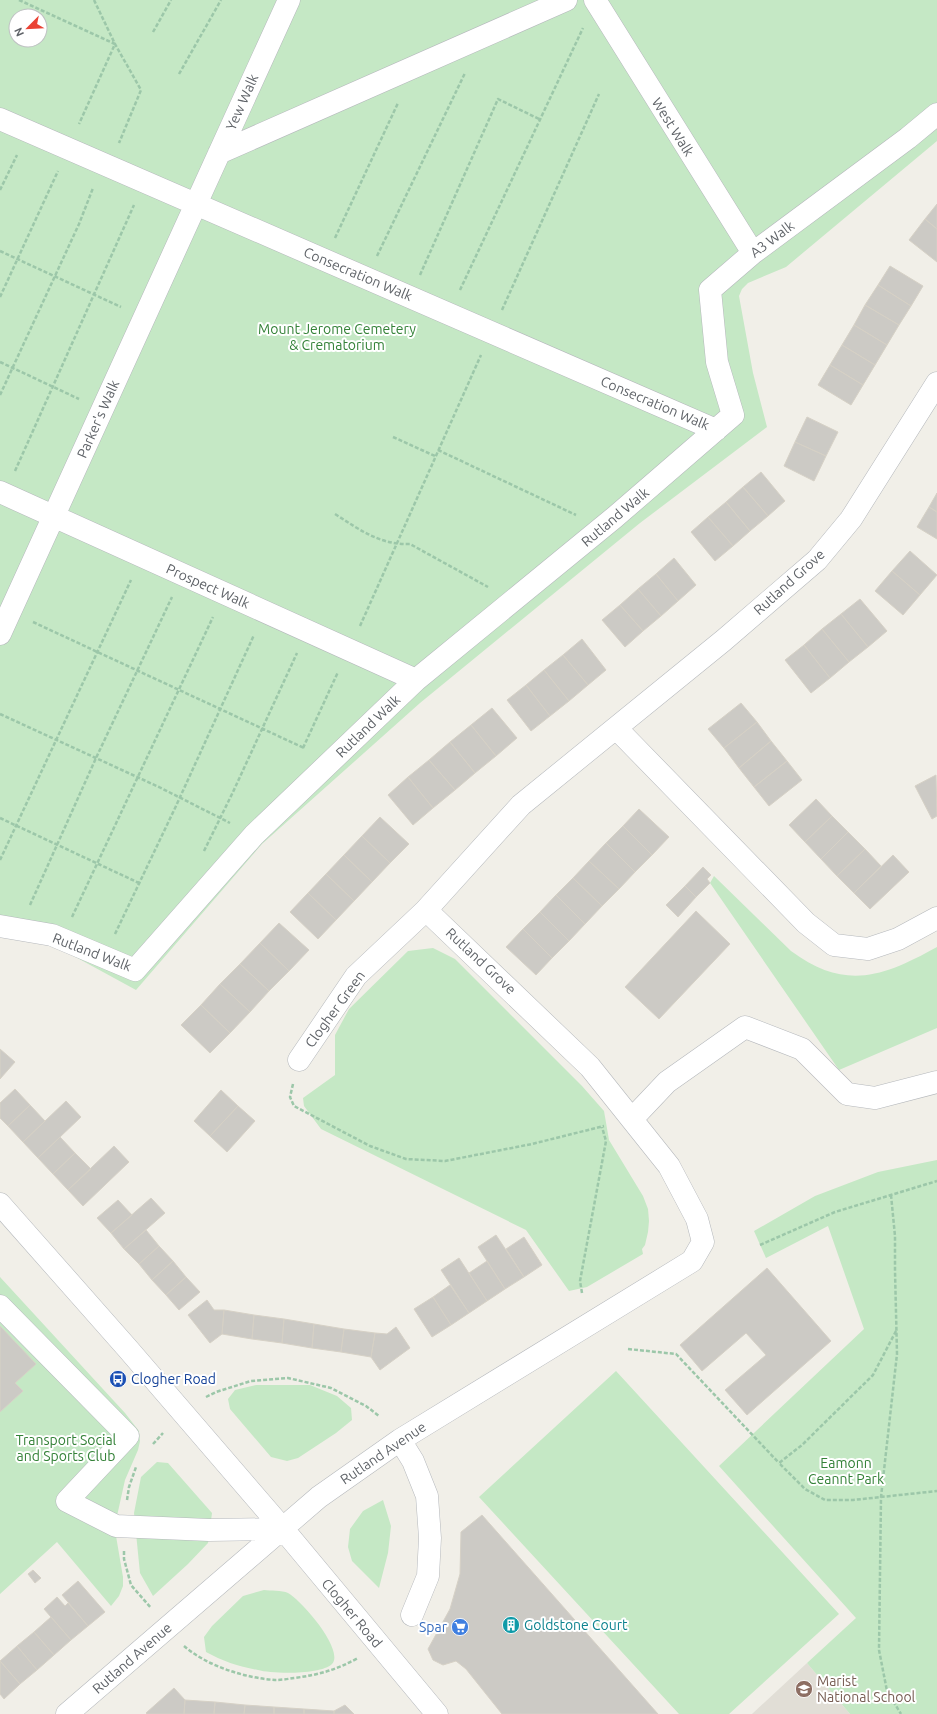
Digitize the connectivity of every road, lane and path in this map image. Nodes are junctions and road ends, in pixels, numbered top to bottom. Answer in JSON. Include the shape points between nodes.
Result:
{"nodes":[{"id":1,"x":19,"y":0,"type":"edge"},
{"id":2,"x":94,"y":0,"type":"edge"},
{"id":3,"x":171,"y":0,"type":"edge"},
{"id":4,"x":220,"y":0,"type":"edge"},
{"id":5,"x":288,"y":0,"type":"edge"},
{"id":6,"x":566,"y":0,"type":"edge"},
{"id":7,"x":595,"y":1,"type":"edge"},
{"id":8,"x":153,"y":32,"type":"dead end"},
{"id":9,"x":115,"y":44,"type":"junction"},
{"id":10,"x":399,"y":73,"type":"junction"},
{"id":11,"x":464,"y":73,"type":"dead end"},
{"id":12,"x":179,"y":74,"type":"dead end"},
{"id":13,"x":599,"y":94,"type":"dead end"},
{"id":14,"x":937,"y":114,"type":"edge"},
{"id":15,"x":0,"y":119,"type":"edge"},
{"id":16,"x":540,"y":119,"type":"junction"},
{"id":17,"x":28,"y":131,"type":"junction"},
{"id":18,"x":219,"y":153,"type":"junction"},
{"id":19,"x":106,"y":165,"type":"junction"},
{"id":20,"x":144,"y":182,"type":"junction"},
{"id":21,"x":0,"y":190,"type":"edge"},
{"id":22,"x":196,"y":204,"type":"junction"},
{"id":23,"x":0,"y":251,"type":"edge"},
{"id":24,"x":753,"y":253,"type":"junction"},
{"id":25,"x":324,"y":260,"type":"junction"},
{"id":26,"x":55,"y":277,"type":"junction"},
{"id":27,"x":366,"y":278,"type":"junction"},
{"id":28,"x":95,"y":295,"type":"junction"},
{"id":29,"x":410,"y":297,"type":"junction"},
{"id":30,"x":448,"y":314,"type":"junction"},
{"id":31,"x":144,"y":318,"type":"junction"},
{"id":32,"x":492,"y":333,"type":"junction"},
{"id":33,"x":0,"y":362,"type":"edge"},
{"id":34,"x":13,"y":368,"type":"junction"},
{"id":35,"x":937,"y":383,"type":"edge"},
{"id":36,"x":54,"y":387,"type":"junction"},
{"id":37,"x":0,"y":395,"type":"edge"},
{"id":38,"x":102,"y":408,"type":"junction"},
{"id":39,"x":733,"y":415,"type":"joint"},
{"id":40,"x":716,"y":430,"type":"junction"},
{"id":41,"x":393,"y":437,"type":"dead end"},
{"id":42,"x":438,"y":450,"type":"junction"},
{"id":43,"x":435,"y":456,"type":"junction"},
{"id":44,"x":2,"y":493,"type":"edge"},
{"id":45,"x":335,"y":514,"type":"dead end"},
{"id":46,"x":54,"y":516,"type":"junction"},
{"id":47,"x":602,"y":528,"type":"junction"},
{"id":48,"x":396,"y":545,"type":"junction"},
{"id":49,"x":142,"y":556,"type":"junction"},
{"id":50,"x":182,"y":574,"type":"junction"},
{"id":51,"x":224,"y":593,"type":"junction"},
{"id":52,"x":514,"y":600,"type":"junction"},
{"id":53,"x":10,"y":611,"type":"junction"},
{"id":54,"x":265,"y":612,"type":"junction"},
{"id":55,"x":307,"y":631,"type":"junction"},
{"id":56,"x":0,"y":634,"type":"edge"},
{"id":57,"x":349,"y":649,"type":"junction"},
{"id":58,"x":97,"y":651,"type":"junction"},
{"id":59,"x":138,"y":670,"type":"junction"},
{"id":60,"x":416,"y":680,"type":"junction"},
{"id":61,"x":179,"y":690,"type":"junction"},
{"id":62,"x":220,"y":709,"type":"junction"},
{"id":63,"x":0,"y":714,"type":"edge"},
{"id":64,"x":616,"y":728,"type":"junction"},
{"id":65,"x":262,"y":729,"type":"junction"},
{"id":66,"x":56,"y":740,"type":"junction"},
{"id":67,"x":303,"y":748,"type":"junction"},
{"id":68,"x":96,"y":758,"type":"junction"},
{"id":69,"x":331,"y":761,"type":"junction"},
{"id":70,"x":138,"y":777,"type":"junction"},
{"id":71,"x":180,"y":798,"type":"junction"},
{"id":72,"x":0,"y":818,"type":"edge"},
{"id":73,"x":220,"y":818,"type":"junction"},
{"id":74,"x":16,"y":826,"type":"junction"},
{"id":75,"x":254,"y":835,"type":"junction"},
{"id":76,"x":58,"y":845,"type":"junction"},
{"id":77,"x":204,"y":851,"type":"dead end"},
{"id":78,"x":0,"y":860,"type":"edge"},
{"id":79,"x":97,"y":864,"type":"junction"},
{"id":80,"x":139,"y":883,"type":"junction"},
{"id":81,"x":426,"y":910,"type":"junction"},
{"id":82,"x":937,"y":918,"type":"edge"},
{"id":83,"x":10,"y":928,"type":"edge"},
{"id":84,"x":61,"y":939,"type":"junction"},
{"id":85,"x":104,"y":958,"type":"junction"},
{"id":86,"x":299,"y":1060,"type":"joint"},
{"id":87,"x":937,"y":1082,"type":"edge"},
{"id":88,"x":632,"y":1119,"type":"junction"},
{"id":89,"x":602,"y":1127,"type":"junction"},
{"id":90,"x":937,"y":1181,"type":"edge"},
{"id":91,"x":891,"y":1195,"type":"junction"},
{"id":92,"x":0,"y":1204,"type":"edge"},
{"id":93,"x":698,"y":1219,"type":"joint"},
{"id":94,"x":760,"y":1245,"type":"dead end"},
{"id":95,"x":582,"y":1293,"type":"dead end"},
{"id":96,"x":0,"y":1306,"type":"edge"},
{"id":97,"x":896,"y":1330,"type":"junction"},
{"id":98,"x":628,"y":1349,"type":"dead end"},
{"id":99,"x":206,"y":1397,"type":"dead end"},
{"id":100,"x":379,"y":1416,"type":"dead end"},
{"id":101,"x":400,"y":1440,"type":"junction"},
{"id":102,"x":779,"y":1463,"type":"junction"},
{"id":103,"x":937,"y":1491,"type":"edge"},
{"id":104,"x":881,"y":1497,"type":"junction"},
{"id":105,"x":283,"y":1529,"type":"junction"},
{"id":106,"x":412,"y":1615,"type":"dead end"},
{"id":107,"x":67,"y":1714,"type":"edge"},
{"id":108,"x":437,"y":1714,"type":"edge"},
{"id":109,"x":901,"y":1714,"type":"edge"}],
"edges":[{"from":1,"to":9,"type":"path"},
{"from":2,"to":9,"type":"path"},
{"from":3,"to":8,"type":"path"},
{"from":4,"to":12,"type":"path"},
{"from":5,"to":18,"type":"street","name":"Yew Walk"},
{"from":6,"to":10,"type":"street"},
{"from":7,"to":16,"type":"path"},
{"from":7,"to":24,"type":"street","name":"West Walk"},
{"from":9,"to":19,"type":"path","via":[[141,90]]},
{"from":10,"to":18,"type":"street"},
{"from":10,"to":25,"type":"path","via":[[406,86]]},
{"from":11,"to":27,"type":"path"},
{"from":13,"to":32,"type":"path"},
{"from":14,"to":24,"type":"street","name":"A3 Walk"},
{"from":15,"to":17,"type":"street","name":"Consecration Walk"},
{"from":16,"to":29,"type":"path","via":[[498,99]]},
{"from":16,"to":30,"type":"path"},
{"from":17,"to":19,"type":"street","name":"Consecration Walk"},
{"from":17,"to":21,"type":"path"},
{"from":18,"to":22,"type":"street","name":"Yew Walk"},
{"from":19,"to":20,"type":"street","name":"Consecration Walk"},
{"from":19,"to":26,"type":"path"},
{"from":20,"to":22,"type":"street","name":"Consecration Walk"},
{"from":20,"to":28,"type":"path"},
{"from":22,"to":25,"type":"street","name":"Consecration Walk"},
{"from":22,"to":31,"type":"street","name":"Parker's Walk"},
{"from":23,"to":26,"type":"path"},
{"from":24,"to":39,"type":"street","name":"A3 Walk","via":[[710,290],[717,362]]},
{"from":25,"to":27,"type":"street","name":"Consecration Walk"},
{"from":26,"to":28,"type":"path"},
{"from":26,"to":34,"type":"path"},
{"from":27,"to":29,"type":"street","name":"Consecration Walk"},
{"from":28,"to":31,"type":"path"},
{"from":28,"to":36,"type":"path"},
{"from":29,"to":30,"type":"street","name":"Consecration Walk"},
{"from":30,"to":32,"type":"street","name":"Consecration Walk"},
{"from":31,"to":38,"type":"street","name":"Parker's Walk"},
{"from":32,"to":40,"type":"street","name":"Consecration Walk"},
{"from":32,"to":42,"type":"path"},
{"from":33,"to":34,"type":"path"},
{"from":34,"to":36,"type":"path"},
{"from":34,"to":37,"type":"path"},
{"from":35,"to":64,"type":"street","name":"Rutland Grove","via":[[851,519],[817,560]]},
{"from":36,"to":38,"type":"path"},
{"from":36,"to":44,"type":"path"},
{"from":38,"to":46,"type":"street","name":"Parker's Walk"},
{"from":39,"to":40,"type":"street","name":"Rutland Walk"},
{"from":40,"to":47,"type":"street","name":"Rutland Walk"},
{"from":41,"to":43,"type":"path"},
{"from":42,"to":43,"type":"path"},
{"from":42,"to":47,"type":"path"},
{"from":43,"to":48,"type":"path"},
{"from":44,"to":46,"type":"street","name":"Prospect Walk"},
{"from":45,"to":48,"type":"path","via":[[372,537]]},
{"from":46,"to":49,"type":"street","name":"Prospect Walk"},
{"from":46,"to":53,"type":"street","name":"Parker's Walk"},
{"from":47,"to":52,"type":"street","name":"Rutland Walk"},
{"from":48,"to":52,"type":"path","via":[[410,544]]},
{"from":48,"to":57,"type":"path"},
{"from":49,"to":50,"type":"street","name":"Prospect Walk"},
{"from":49,"to":58,"type":"path"},
{"from":50,"to":51,"type":"street","name":"Prospect Walk"},
{"from":50,"to":59,"type":"path"},
{"from":51,"to":54,"type":"street","name":"Prospect Walk"},
{"from":51,"to":61,"type":"path"},
{"from":52,"to":60,"type":"street","name":"Rutland Walk"},
{"from":53,"to":56,"type":"street","name":"Parker's Walk"},
{"from":53,"to":58,"type":"path"},
{"from":54,"to":55,"type":"street","name":"Prospect Walk"},
{"from":54,"to":62,"type":"path"},
{"from":55,"to":57,"type":"street","name":"Prospect Walk"},
{"from":55,"to":65,"type":"path"},
{"from":57,"to":60,"type":"street","name":"Prospect Walk"},
{"from":57,"to":67,"type":"path"},
{"from":58,"to":59,"type":"path"},
{"from":58,"to":66,"type":"path"},
{"from":59,"to":61,"type":"path"},
{"from":59,"to":68,"type":"path"},
{"from":60,"to":69,"type":"street","name":"Rutland Walk"},
{"from":61,"to":62,"type":"path"},
{"from":61,"to":70,"type":"path"},
{"from":62,"to":65,"type":"path"},
{"from":62,"to":71,"type":"path"},
{"from":63,"to":66,"type":"path"},
{"from":64,"to":81,"type":"street","name":"Rutland Grove","via":[[521,805]]},
{"from":64,"to":82,"type":"street","via":[[806,923],[834,945],[868,949],[898,939]]},
{"from":65,"to":67,"type":"path"},
{"from":65,"to":73,"type":"path"},
{"from":66,"to":68,"type":"path"},
{"from":66,"to":74,"type":"path"},
{"from":67,"to":69,"type":"path"},
{"from":68,"to":70,"type":"path"},
{"from":68,"to":76,"type":"path"},
{"from":69,"to":75,"type":"street","name":"Rutland Walk"},
{"from":70,"to":71,"type":"path"},
{"from":70,"to":79,"type":"path"},
{"from":71,"to":73,"type":"path"},
{"from":71,"to":80,"type":"path"},
{"from":72,"to":74,"type":"path"},
{"from":73,"to":75,"type":"path"},
{"from":73,"to":77,"type":"path"},
{"from":74,"to":76,"type":"path"},
{"from":74,"to":78,"type":"path"},
{"from":75,"to":85,"type":"street","name":"Rutland Walk","via":[[135,970]]},
{"from":76,"to":79,"type":"path"},
{"from":76,"to":83,"type":"path"},
{"from":79,"to":80,"type":"path"},
{"from":79,"to":84,"type":"path"},
{"from":80,"to":85,"type":"path"},
{"from":81,"to":86,"type":"street","name":"Clogher Green","via":[[356,976]]},
{"from":81,"to":88,"type":"street","name":"Rutland Grove","via":[[581,1058]]},
{"from":83,"to":84,"type":"street","name":"Rutland Walk","via":[[52,935]]},
{"from":84,"to":85,"type":"street","name":"Rutland Walk"},
{"from":86,"to":89,"type":"path","via":[[290,1097],[294,1106],[370,1146],[406,1159],[445,1161]]},
{"from":87,"to":88,"type":"street","via":[[875,1098],[847,1094],[802,1049],[745,1027],[667,1082]]},
{"from":88,"to":89,"type":"path"},
{"from":88,"to":93,"type":"street","name":"Rutland Grove","via":[[669,1166]]},
{"from":89,"to":95,"type":"path","via":[[606,1141],[580,1281]]},
{"from":90,"to":91,"type":"path"},
{"from":91,"to":94,"type":"path","via":[[835,1212]]},
{"from":91,"to":97,"type":"path","via":[[895,1236]]},
{"from":92,"to":105,"type":"street","name":"Clogher Road"},
{"from":93,"to":101,"type":"street","name":"Rutland Avenue","via":[[703,1242],[692,1261]]},
{"from":96,"to":105,"type":"street","via":[[128,1436],[67,1501],[116,1526],[210,1530]]},
{"from":97,"to":102,"type":"path","via":[[873,1375],[802,1445]]},
{"from":97,"to":104,"type":"path","via":[[897,1354]]},
{"from":98,"to":102,"type":"path","via":[[676,1354]]},
{"from":99,"to":100,"type":"path","via":[[251,1381],[288,1378],[332,1388]]},
{"from":101,"to":105,"type":"street","name":"Rutland Avenue","via":[[318,1497]]},
{"from":101,"to":106,"type":"street","via":[[413,1461],[427,1496],[430,1538],[428,1576]]},
{"from":102,"to":104,"type":"path","via":[[805,1489],[825,1500]]},
{"from":103,"to":104,"type":"path"},
{"from":104,"to":109,"type":"path","via":[[879,1650],[887,1691]]},
{"from":105,"to":107,"type":"street","name":"Rutland Avenue"},
{"from":105,"to":108,"type":"street","name":"Clogher Road"}]}
